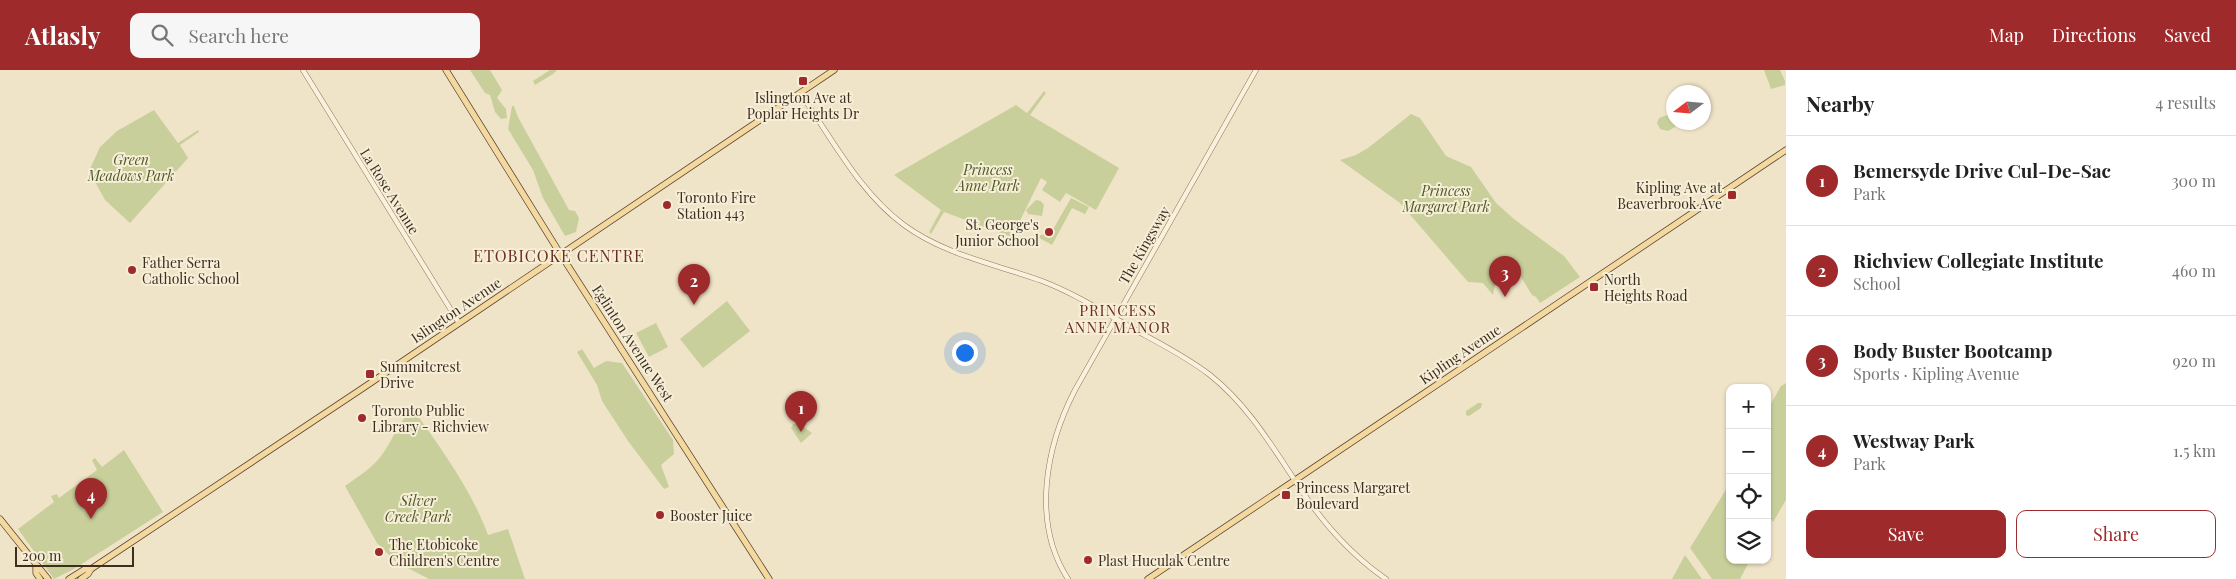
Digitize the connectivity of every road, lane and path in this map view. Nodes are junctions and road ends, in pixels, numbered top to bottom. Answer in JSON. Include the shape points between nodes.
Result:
{"nodes":[{"id":1,"x":303,"y":70,"type":"edge"},
{"id":2,"x":446,"y":70,"type":"edge"},
{"id":3,"x":834,"y":70,"type":"edge"},
{"id":4,"x":1256,"y":70,"type":"edge"},
{"id":5,"x":800,"y":93,"type":"junction"},
{"id":6,"x":1786,"y":150,"type":"edge"},
{"id":7,"x":561,"y":255,"type":"junction"},
{"id":8,"x":1116,"y":318,"type":"junction"},
{"id":9,"x":459,"y":323,"type":"junction"},
{"id":10,"x":1294,"y":480,"type":"junction"},
{"id":11,"x":0,"y":519,"type":"edge"},
{"id":12,"x":36,"y":566,"type":"junction"},
{"id":13,"x":91,"y":569,"type":"junction"},
{"id":14,"x":40,"y":579,"type":"edge"},
{"id":15,"x":48,"y":579,"type":"edge"},
{"id":16,"x":69,"y":579,"type":"edge"},
{"id":17,"x":81,"y":579,"type":"edge"},
{"id":18,"x":769,"y":579,"type":"edge"},
{"id":19,"x":1068,"y":579,"type":"edge"},
{"id":20,"x":1148,"y":579,"type":"edge"},
{"id":21,"x":1386,"y":579,"type":"edge"}],
"edges":[{"from":1,"to":9,"type":"street","name":"La Rose Avenue"},
{"from":2,"to":7,"type":"main road","name":"Eglinton Avenue West"},
{"from":3,"to":5,"type":"main road","name":"Islington Avenue"},
{"from":4,"to":8,"type":"street","name":"The Kingsway"},
{"from":5,"to":7,"type":"main road","name":"Islington Avenue"},
{"from":5,"to":8,"type":"street","via":[[866,189],[903,225],[926,240],[1056,287]]},
{"from":6,"to":10,"type":"main road","name":"Kipling Avenue"},
{"from":7,"to":9,"type":"main road","name":"Islington Avenue"},
{"from":7,"to":18,"type":"main road","name":"Eglinton Avenue West"},
{"from":8,"to":10,"type":"street","via":[[1182,356],[1217,381],[1253,419]]},
{"from":8,"to":19,"type":"street","name":"The Kingsway","via":[[1066,407],[1050,455],[1046,494],[1048,524]]},
{"from":9,"to":13,"type":"main road","name":"Islington Avenue"},
{"from":10,"to":20,"type":"main road","name":"Kipling Avenue"},
{"from":10,"to":21,"type":"street","via":[[1332,531]]},
{"from":11,"to":12,"type":"main road"},
{"from":12,"to":14,"type":"main road"},
{"from":12,"to":15,"type":"main road"},
{"from":13,"to":16,"type":"main road","name":"Islington Avenue"},
{"from":13,"to":17,"type":"main road","name":"Islington Avenue"}]}
